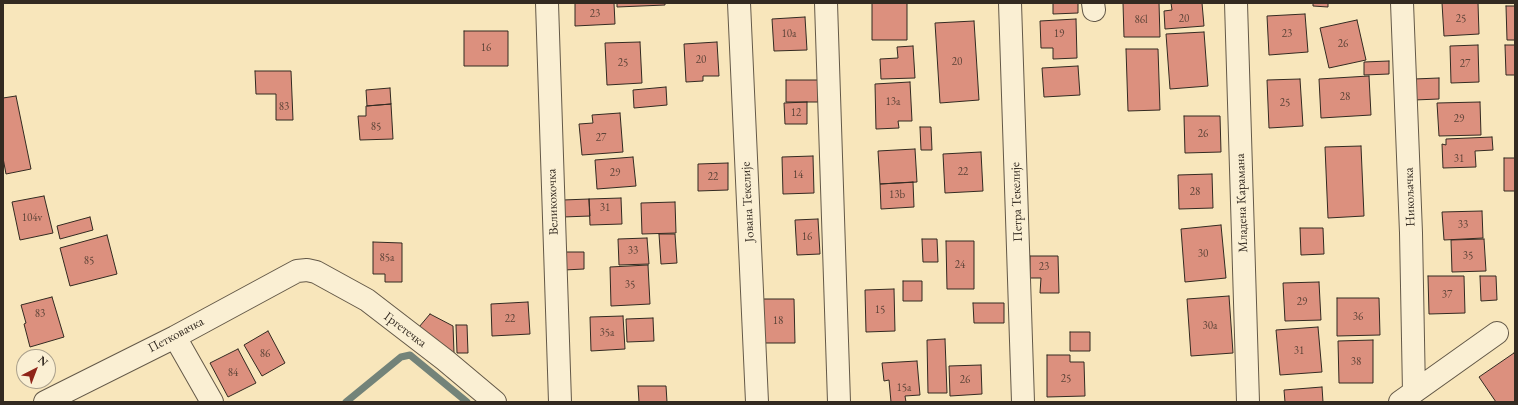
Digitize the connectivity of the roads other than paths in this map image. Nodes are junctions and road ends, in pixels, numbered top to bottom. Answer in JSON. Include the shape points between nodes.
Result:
{"nodes":[{"id":1,"x":547,"y":3,"type":"edge"},
{"id":2,"x":739,"y":3,"type":"edge"},
{"id":3,"x":826,"y":3,"type":"edge"},
{"id":4,"x":1010,"y":3,"type":"edge"},
{"id":5,"x":1236,"y":3,"type":"edge"},
{"id":6,"x":1402,"y":3,"type":"edge"},
{"id":7,"x":307,"y":270,"type":"joint"},
{"id":8,"x":1497,"y":333,"type":"dead end"},
{"id":9,"x":175,"y":336,"type":"junction"},
{"id":10,"x":1407,"y":397,"type":"edge"},
{"id":11,"x":45,"y":402,"type":"edge"},
{"id":12,"x":212,"y":402,"type":"edge"},
{"id":13,"x":495,"y":402,"type":"edge"},
{"id":14,"x":560,"y":402,"type":"edge"},
{"id":15,"x":757,"y":402,"type":"edge"},
{"id":16,"x":839,"y":402,"type":"edge"},
{"id":17,"x":1023,"y":402,"type":"edge"},
{"id":18,"x":1248,"y":402,"type":"edge"}],
"edges":[{"from":1,"to":14,"type":"street","name":"Великохочка"},
{"from":2,"to":15,"type":"street","name":"Јована Текелије"},
{"from":3,"to":16,"type":"street"},
{"from":4,"to":17,"type":"street","name":"Петра Текелије"},
{"from":5,"to":18,"type":"street","name":"Младена Карамана"},
{"from":6,"to":10,"type":"street","name":"Никољачка","via":[[1411,233]]},
{"from":7,"to":9,"type":"street","name":"Петковачка","via":[[290,274]]},
{"from":7,"to":13,"type":"street","name":"Гргетечка","via":[[316,272],[366,300]]},
{"from":8,"to":10,"type":"street"},
{"from":9,"to":11,"type":"street","name":"Петковачка"},
{"from":9,"to":12,"type":"street"}]}
